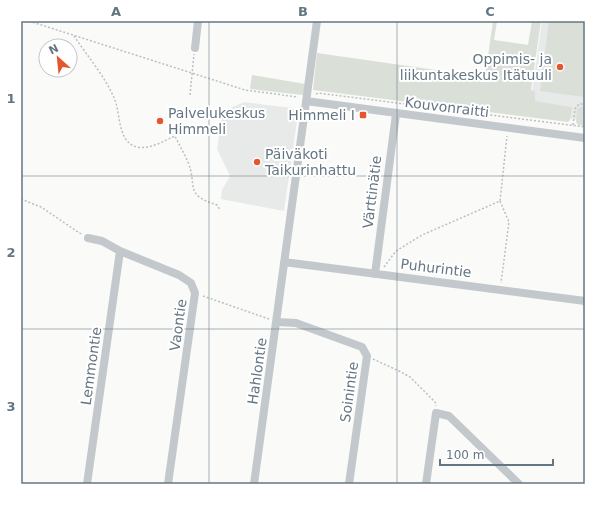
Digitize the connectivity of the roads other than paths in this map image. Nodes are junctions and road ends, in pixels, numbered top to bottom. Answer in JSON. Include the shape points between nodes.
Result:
{"nodes":[{"id":1,"x":198,"y":21,"type":"edge"},
{"id":2,"x":317,"y":21,"type":"edge"},
{"id":3,"x":195,"y":48,"type":"road end"},
{"id":4,"x":306,"y":101,"type":"junction"},
{"id":5,"x":396,"y":114,"type":"junction"},
{"id":6,"x":585,"y":138,"type":"edge"},
{"id":7,"x":88,"y":238,"type":"road end"},
{"id":8,"x":120,"y":251,"type":"junction"},
{"id":9,"x":284,"y":262,"type":"junction"},
{"id":10,"x":375,"y":274,"type":"junction"},
{"id":11,"x":585,"y":301,"type":"edge"},
{"id":12,"x":277,"y":322,"type":"junction"},
{"id":13,"x":87,"y":484,"type":"edge"},
{"id":14,"x":168,"y":484,"type":"edge"},
{"id":15,"x":254,"y":484,"type":"edge"},
{"id":16,"x":349,"y":484,"type":"edge"},
{"id":17,"x":426,"y":484,"type":"edge"},
{"id":18,"x":519,"y":484,"type":"edge"}],
"edges":[{"from":1,"to":3,"type":"street"},
{"from":2,"to":4,"type":"street","name":"Hahlontie"},
{"from":4,"to":5,"type":"street","name":"Kouvonraitti"},
{"from":4,"to":9,"type":"street","name":"Hahlontie"},
{"from":5,"to":6,"type":"street","name":"Kouvonraitti"},
{"from":5,"to":10,"type":"street","name":"Värttinätie"},
{"from":7,"to":8,"type":"street","name":"Vaontie","via":[[102,241]]},
{"from":8,"to":13,"type":"street","name":"Lemmontie"},
{"from":8,"to":14,"type":"street","name":"Vaontie","via":[[179,275],[191,283],[195,293]]},
{"from":9,"to":10,"type":"street","name":"Puhurintie"},
{"from":9,"to":12,"type":"street","name":"Hahlontie"},
{"from":10,"to":11,"type":"street","name":"Puhurintie"},
{"from":12,"to":15,"type":"street","name":"Hahlontie"},
{"from":12,"to":16,"type":"street","name":"Soinintie","via":[[296,324],[362,347],[367,356]]},
{"from":17,"to":18,"type":"street","via":[[436,413],[449,416]]}]}
